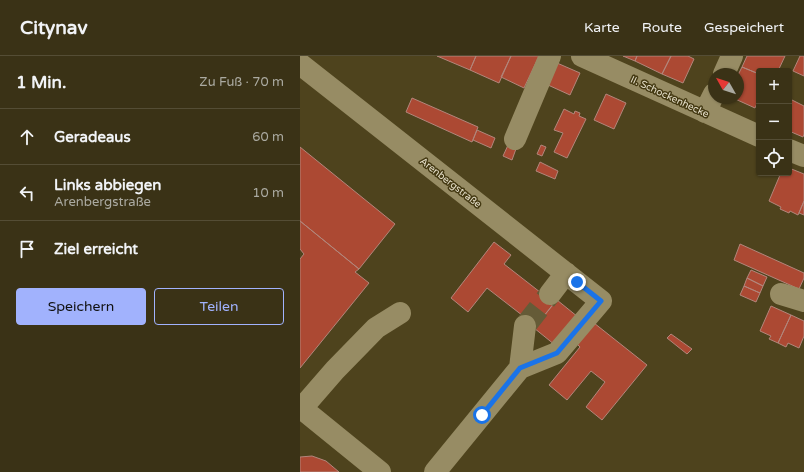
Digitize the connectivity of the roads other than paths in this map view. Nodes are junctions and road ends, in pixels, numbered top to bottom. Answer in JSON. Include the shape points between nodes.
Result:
{"nodes":[{"id":1,"x":550,"y":56,"type":"edge"},
{"id":2,"x":582,"y":56,"type":"edge"},
{"id":3,"x":732,"y":56,"type":"edge"},
{"id":4,"x":300,"y":64,"type":"edge"},
{"id":5,"x":727,"y":68,"type":"edge"},
{"id":6,"x":708,"y":102,"type":"edge"},
{"id":7,"x":711,"y":104,"type":"edge"},
{"id":8,"x":756,"y":134,"type":"edge"},
{"id":9,"x":515,"y":139,"type":"dead end"},
{"id":10,"x":792,"y":151,"type":"edge"},
{"id":11,"x":804,"y":156,"type":"edge"},
{"id":12,"x":566,"y":273,"type":"junction"},
{"id":13,"x":550,"y":294,"type":"tunnel mouth"},
{"id":14,"x":781,"y":294,"type":"dead end"},
{"id":15,"x":804,"y":301,"type":"edge"},
{"id":16,"x":400,"y":313,"type":"dead end"},
{"id":17,"x":525,"y":326,"type":"tunnel mouth"},
{"id":18,"x":520,"y":368,"type":"junction"},
{"id":19,"x":301,"y":408,"type":"edge"},
{"id":20,"x":380,"y":472,"type":"edge"},
{"id":21,"x":435,"y":472,"type":"edge"}],
"edges":[{"from":1,"to":9,"type":"street"},
{"from":2,"to":6,"type":"street","name":"II. Schockenhecke"},
{"from":3,"to":5,"type":"street"},
{"from":4,"to":12,"type":"street","name":"Arenbergstraße"},
{"from":7,"to":8,"type":"street","name":"II. Schockenhecke"},
{"from":10,"to":11,"type":"street"},
{"from":12,"to":13,"type":"street"},
{"from":12,"to":18,"type":"street","name":"Arenbergstraße","via":[[601,301],[557,353]]},
{"from":14,"to":15,"type":"street"},
{"from":16,"to":19,"type":"street","via":[[376,328]]},
{"from":17,"to":18,"type":"street"},
{"from":18,"to":21,"type":"street"},
{"from":19,"to":20,"type":"street"}]}
